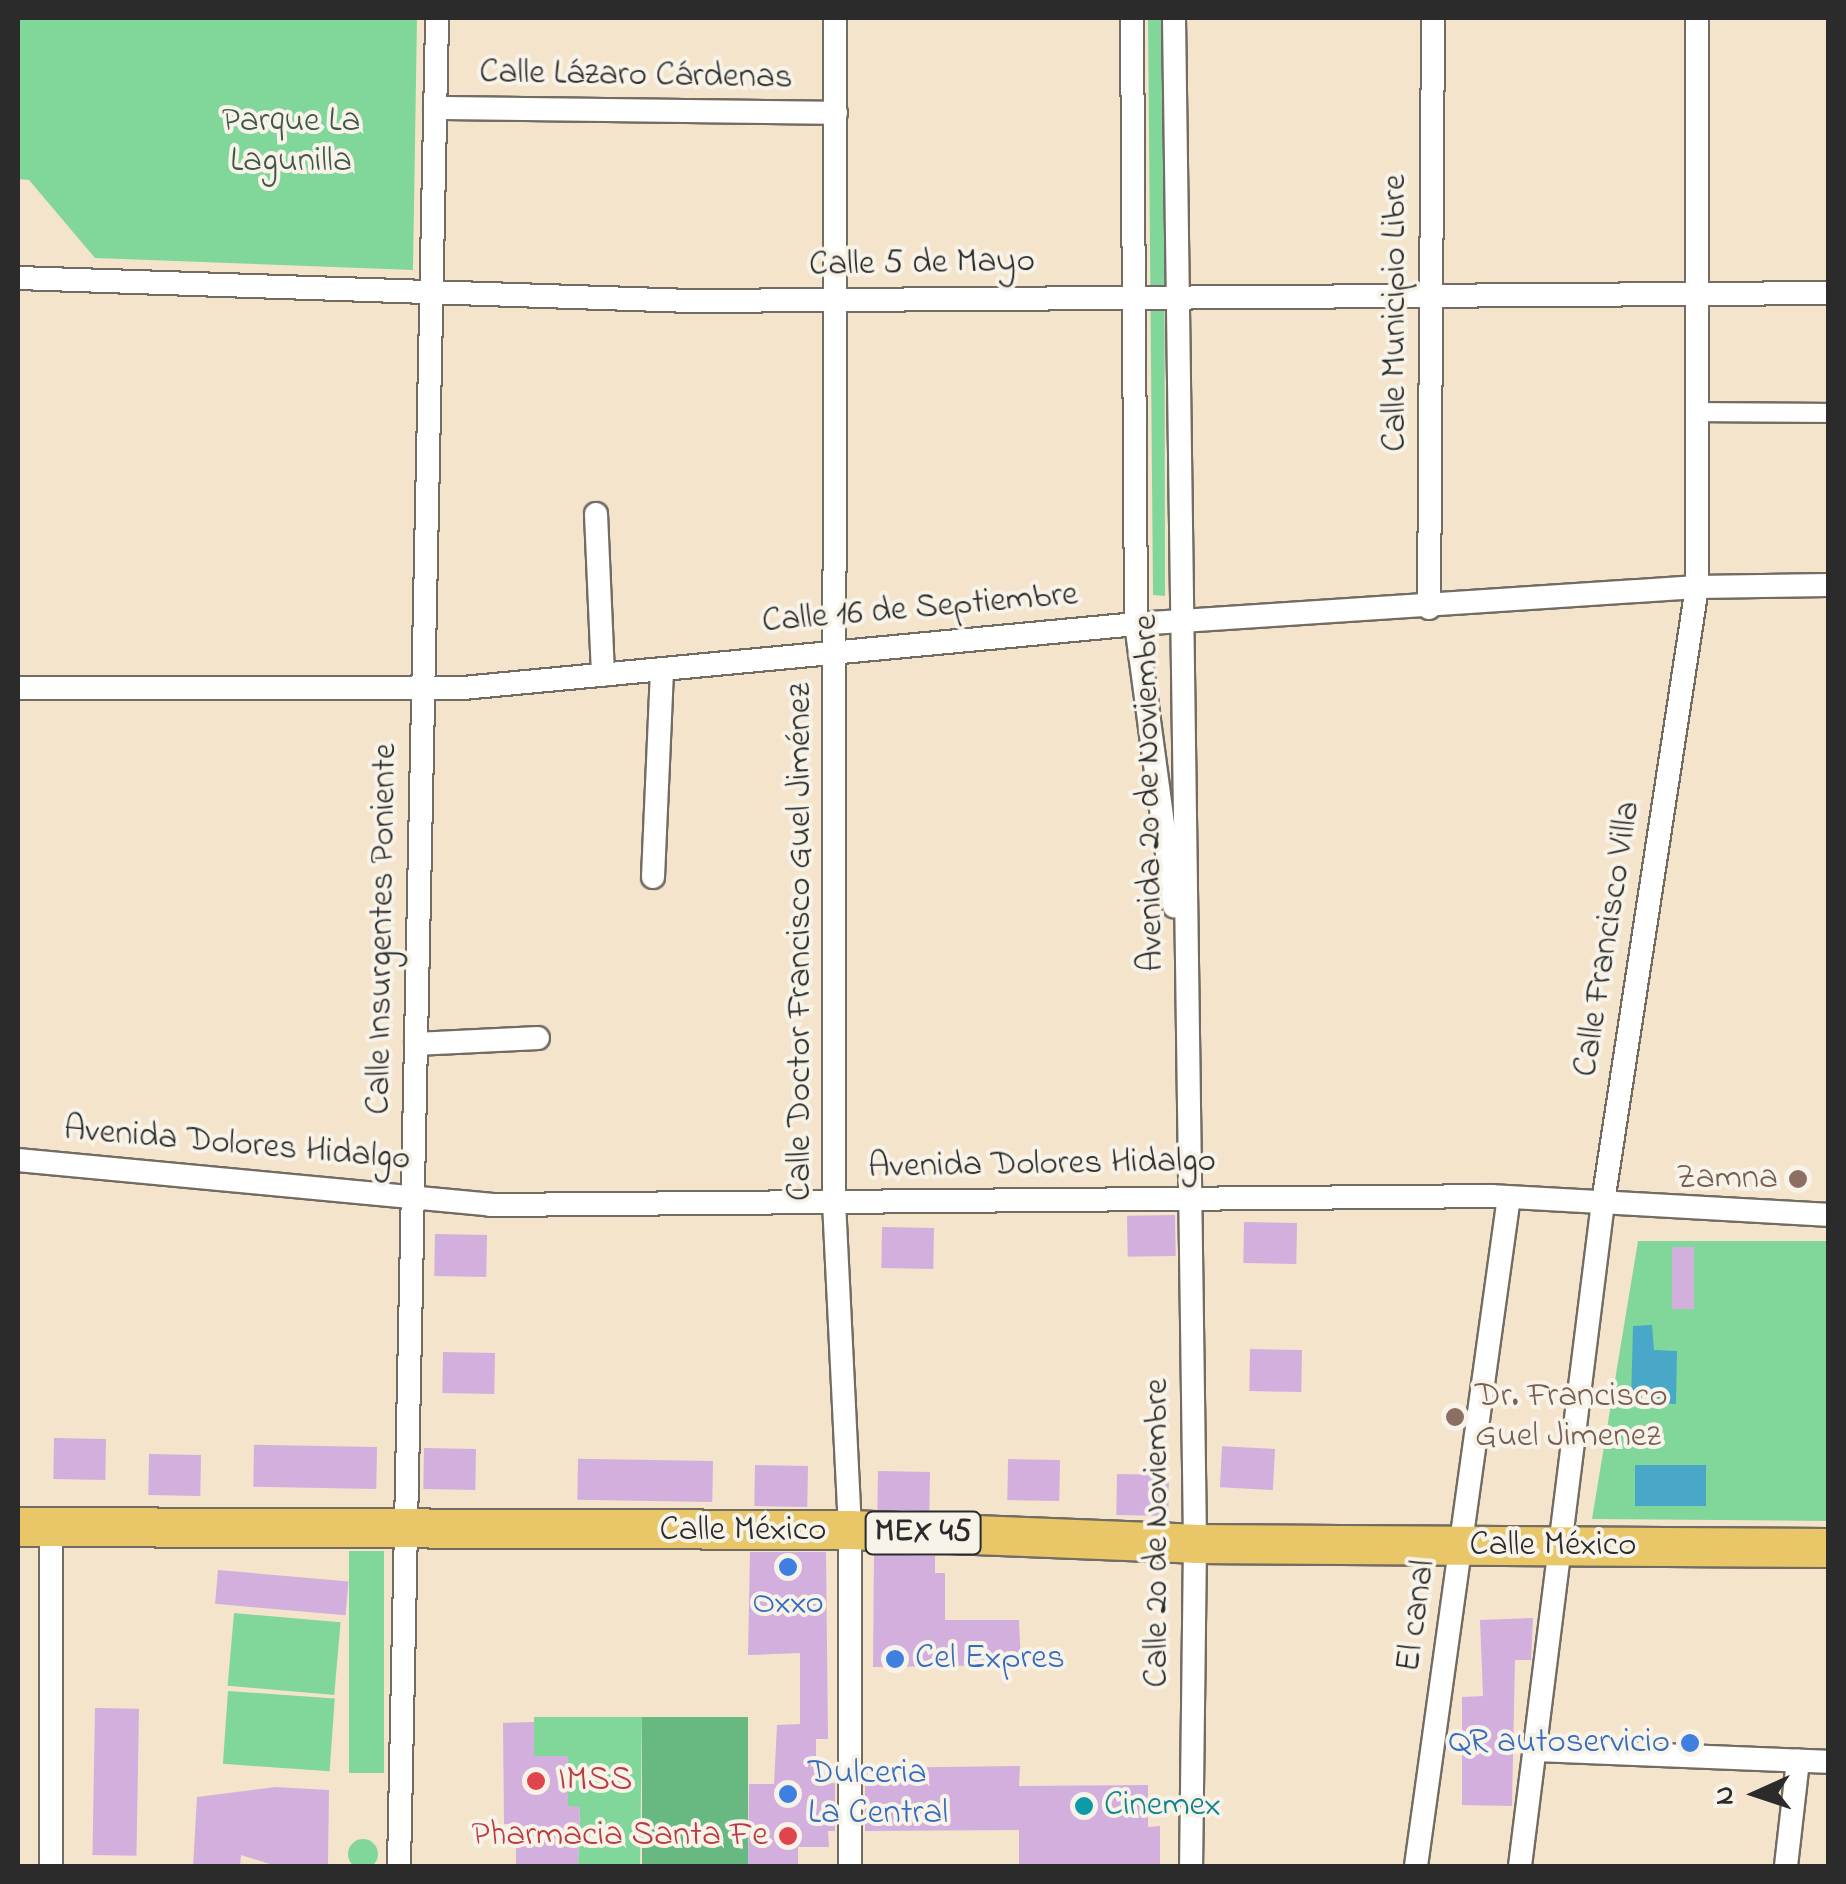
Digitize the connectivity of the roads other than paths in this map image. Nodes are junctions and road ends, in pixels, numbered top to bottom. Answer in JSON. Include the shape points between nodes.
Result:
{"nodes":[{"id":1,"x":437,"y":18,"type":"edge"},
{"id":2,"x":835,"y":18,"type":"edge"},
{"id":3,"x":1132,"y":18,"type":"edge"},
{"id":4,"x":1174,"y":18,"type":"edge"},
{"id":5,"x":1433,"y":18,"type":"edge"},
{"id":6,"x":1696,"y":18,"type":"edge"},
{"id":7,"x":435,"y":108,"type":"junction"},
{"id":8,"x":836,"y":113,"type":"junction"},
{"id":9,"x":18,"y":278,"type":"edge"},
{"id":10,"x":1431,"y":292,"type":"junction"},
{"id":11,"x":1697,"y":292,"type":"junction"},
{"id":12,"x":431,"y":293,"type":"junction"},
{"id":13,"x":1828,"y":293,"type":"edge"},
{"id":14,"x":1179,"y":295,"type":"junction"},
{"id":15,"x":1134,"y":296,"type":"junction"},
{"id":16,"x":838,"y":300,"type":"junction"},
{"id":17,"x":1696,"y":412,"type":"junction"},
{"id":18,"x":1828,"y":412,"type":"edge"},
{"id":19,"x":596,"y":514,"type":"dead end"},
{"id":20,"x":1828,"y":585,"type":"edge"},
{"id":21,"x":1697,"y":587,"type":"junction"},
{"id":22,"x":1429,"y":608,"type":"junction"},
{"id":23,"x":1183,"y":621,"type":"junction"},
{"id":24,"x":1136,"y":624,"type":"junction"},
{"id":25,"x":837,"y":652,"type":"junction"},
{"id":26,"x":662,"y":669,"type":"junction"},
{"id":27,"x":603,"y":674,"type":"junction"},
{"id":28,"x":18,"y":688,"type":"edge"},
{"id":29,"x":423,"y":689,"type":"junction"},
{"id":30,"x":654,"y":877,"type":"dead end"},
{"id":31,"x":1186,"y":1001,"type":"junction"},
{"id":32,"x":538,"y":1038,"type":"dead end"},
{"id":33,"x":416,"y":1044,"type":"junction"},
{"id":34,"x":18,"y":1160,"type":"edge"},
{"id":35,"x":412,"y":1196,"type":"junction"},
{"id":36,"x":1509,"y":1197,"type":"junction"},
{"id":37,"x":1190,"y":1198,"type":"junction"},
{"id":38,"x":834,"y":1202,"type":"junction"},
{"id":39,"x":1603,"y":1202,"type":"junction"},
{"id":40,"x":1828,"y":1215,"type":"edge"},
{"id":41,"x":34,"y":1527,"type":"edge"},
{"id":42,"x":407,"y":1528,"type":"junction"},
{"id":43,"x":850,"y":1530,"type":"junction"},
{"id":44,"x":1195,"y":1544,"type":"junction"},
{"id":45,"x":1463,"y":1546,"type":"junction"},
{"id":46,"x":1562,"y":1546,"type":"junction"},
{"id":47,"x":1828,"y":1548,"type":"edge"},
{"id":48,"x":1535,"y":1750,"type":"junction"},
{"id":49,"x":1798,"y":1761,"type":"junction"},
{"id":50,"x":1828,"y":1762,"type":"edge"},
{"id":51,"x":51,"y":1866,"type":"edge"},
{"id":52,"x":400,"y":1866,"type":"edge"},
{"id":53,"x":850,"y":1866,"type":"edge"},
{"id":54,"x":1190,"y":1866,"type":"edge"},
{"id":55,"x":1416,"y":1866,"type":"edge"},
{"id":56,"x":1520,"y":1866,"type":"edge"},
{"id":57,"x":1786,"y":1866,"type":"edge"}],
"edges":[{"from":1,"to":7,"type":"street","name":"Calle Insurgentes Poniente"},
{"from":2,"to":8,"type":"street","name":"Calle Doctor Francisco Guel Jiménez"},
{"from":3,"to":15,"type":"street","name":"Avenida 20 de Noviembre"},
{"from":4,"to":14,"type":"street","name":"Avenida 20 de Noviembre"},
{"from":5,"to":10,"type":"street","name":"Calle Municipio Libre"},
{"from":6,"to":11,"type":"street","name":"Calle Francisco Villa"},
{"from":7,"to":8,"type":"street","name":"Calle Lázaro Cárdenas"},
{"from":7,"to":12,"type":"street","name":"Calle Insurgentes Poniente"},
{"from":8,"to":16,"type":"street","name":"Calle Doctor Francisco Guel Jiménez"},
{"from":9,"to":12,"type":"street","name":"Calle 5 de Mayo"},
{"from":10,"to":11,"type":"street","name":"Calle 5 de Mayo"},
{"from":10,"to":14,"type":"street","name":"Calle 5 de Mayo"},
{"from":10,"to":22,"type":"street","name":"Calle Municipio Libre"},
{"from":11,"to":13,"type":"street","name":"Calle 5 de Mayo"},
{"from":11,"to":17,"type":"street","name":"Calle Francisco Villa"},
{"from":12,"to":16,"type":"street","name":"Calle 5 de Mayo"},
{"from":12,"to":29,"type":"street","name":"Calle Insurgentes Poniente"},
{"from":14,"to":15,"type":"street","name":"Calle 5 de Mayo"},
{"from":14,"to":23,"type":"street","name":"Avenida 20 de Noviembre"},
{"from":15,"to":16,"type":"street","name":"Calle 5 de Mayo"},
{"from":15,"to":24,"type":"street","name":"Avenida 20 de Noviembre"},
{"from":16,"to":25,"type":"street","name":"Calle Doctor Francisco Guel Jiménez"},
{"from":17,"to":18,"type":"street"},
{"from":17,"to":21,"type":"street","name":"Calle Francisco Villa"},
{"from":19,"to":27,"type":"street"},
{"from":20,"to":21,"type":"street","name":"Calle 16 de Septiembre"},
{"from":21,"to":22,"type":"street","name":"Calle 16 de Septiembre"},
{"from":21,"to":39,"type":"street","name":"Calle Francisco Villa"},
{"from":22,"to":23,"type":"street","name":"Calle 16 de Septiembre"},
{"from":23,"to":24,"type":"street","name":"Calle 16 de Septiembre"},
{"from":23,"to":31,"type":"street","name":"Avenida 20 de Noviembre"},
{"from":24,"to":25,"type":"street","name":"Calle 16 de Septiembre"},
{"from":24,"to":31,"type":"street","name":"Avenida 20 de Noviembre"},
{"from":25,"to":26,"type":"street","name":"Calle 16 de Septiembre"},
{"from":25,"to":38,"type":"street","name":"Calle Doctor Francisco Guel Jiménez"},
{"from":26,"to":27,"type":"street","name":"Calle 16 de Septiembre"},
{"from":26,"to":30,"type":"street"},
{"from":27,"to":29,"type":"street","name":"Calle 16 de Septiembre"},
{"from":28,"to":29,"type":"street","name":"Calle 16 de Septiembre"},
{"from":29,"to":33,"type":"street","name":"Calle Insurgentes Poniente"},
{"from":31,"to":37,"type":"street","name":"Calle 20 de Noviembre"},
{"from":32,"to":33,"type":"street"},
{"from":33,"to":35,"type":"street","name":"Calle Insurgentes Poniente"},
{"from":34,"to":35,"type":"street","name":"Avenida Dolores Hidalgo"},
{"from":35,"to":38,"type":"street","name":"Avenida Dolores Hidalgo","via":[[555,1206]]},
{"from":35,"to":42,"type":"street","name":"Calle Insurgentes Poniente"},
{"from":36,"to":37,"type":"street","name":"Avenida Dolores Hidalgo"},
{"from":36,"to":39,"type":"street","name":"Avenida Dolores Hidalgo"},
{"from":36,"to":45,"type":"street","name":"El canal"},
{"from":37,"to":38,"type":"street","name":"Avenida Dolores Hidalgo"},
{"from":37,"to":44,"type":"street","name":"Calle 20 de Noviembre"},
{"from":38,"to":43,"type":"street","name":"Calle Doctor Francisco Guel Jiménez"},
{"from":39,"to":40,"type":"street","name":"Avenida Dolores Hidalgo"},
{"from":39,"to":46,"type":"street","name":"Calle Francisco Villa"},
{"from":41,"to":42,"type":"main road","name":"Calle México","number":"MEX 45"},
{"from":41,"to":51,"type":"street"},
{"from":42,"to":43,"type":"main road","name":"Calle México","number":"MEX 45"},
{"from":42,"to":52,"type":"street","name":"Calle Insurgentes Poniente"},
{"from":43,"to":44,"type":"main road","name":"Calle México","number":"MEX 45"},
{"from":43,"to":53,"type":"street","name":"Calle Doctor Francisco Guel Jiménez"},
{"from":44,"to":45,"type":"main road","name":"Calle México","number":"MEX 45"},
{"from":44,"to":54,"type":"street","name":"Calle 20 de Noviembre"},
{"from":45,"to":46,"type":"main road","name":"Calle México","number":"MEX 45"},
{"from":45,"to":55,"type":"street","name":"El canal"},
{"from":46,"to":47,"type":"main road","name":"Calle México","number":"MEX 45"},
{"from":46,"to":48,"type":"street","name":"Calle Francisco Villa"},
{"from":48,"to":49,"type":"street"},
{"from":48,"to":56,"type":"street","name":"Calle Francisco Villa"},
{"from":49,"to":50,"type":"street"},
{"from":49,"to":57,"type":"street"}]}
